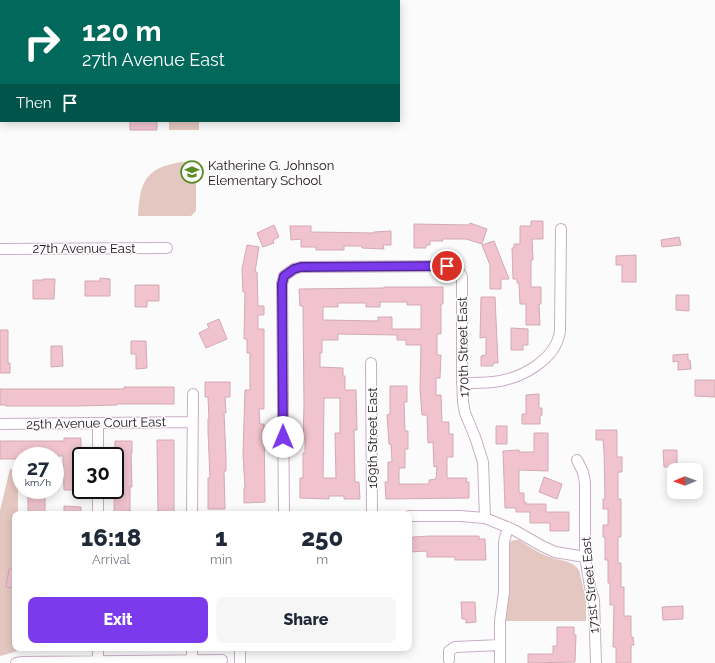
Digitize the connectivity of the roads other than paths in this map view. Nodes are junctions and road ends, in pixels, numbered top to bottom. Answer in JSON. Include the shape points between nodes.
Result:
{"nodes":[{"id":1,"x":561,"y":230,"type":"dead end"},
{"id":2,"x":167,"y":248,"type":"dead end"},
{"id":3,"x":0,"y":249,"type":"edge"},
{"id":4,"x":372,"y":363,"type":"dead end"},
{"id":5,"x":462,"y":383,"type":"junction"},
{"id":6,"x":193,"y":394,"type":"dead end"},
{"id":7,"x":192,"y":422,"type":"junction"},
{"id":8,"x":98,"y":423,"type":"junction"},
{"id":9,"x":0,"y":424,"type":"edge"},
{"id":10,"x":98,"y":447,"type":"edge"},
{"id":11,"x":577,"y":460,"type":"dead end"},
{"id":12,"x":98,"y":499,"type":"edge"},
{"id":13,"x":98,"y":511,"type":"edge"},
{"id":14,"x":192,"y":511,"type":"edge"},
{"id":15,"x":284,"y":511,"type":"edge"},
{"id":16,"x":372,"y":511,"type":"edge"},
{"id":17,"x":412,"y":516,"type":"edge"},
{"id":18,"x":485,"y":518,"type":"junction"},
{"id":19,"x":508,"y":527,"type":"junction"},
{"id":20,"x":585,"y":558,"type":"junction"},
{"id":21,"x":500,"y":645,"type":"junction"},
{"id":22,"x":98,"y":651,"type":"edge"},
{"id":23,"x":192,"y":651,"type":"edge"},
{"id":24,"x":240,"y":651,"type":"edge"},
{"id":25,"x":192,"y":660,"type":"junction"},
{"id":26,"x":222,"y":660,"type":"dead end"},
{"id":27,"x":449,"y":660,"type":"dead end"},
{"id":28,"x":98,"y":661,"type":"junction"},
{"id":29,"x":16,"y":663,"type":"edge"},
{"id":30,"x":240,"y":663,"type":"edge"},
{"id":31,"x":500,"y":663,"type":"edge"},
{"id":32,"x":596,"y":663,"type":"edge"}],
"edges":[{"from":1,"to":5,"type":"street","via":[[560,331],[550,355],[514,377],[494,382]]},
{"from":2,"to":3,"type":"street","name":"27th Avenue East"},
{"from":4,"to":16,"type":"street","name":"169th Street East"},
{"from":5,"to":15,"type":"street","name":"170th Street East","via":[[462,277],[459,270],[447,266],[301,267],[287,273],[282,284]]},
{"from":5,"to":18,"type":"street","name":"170th Street East","via":[[465,414],[484,462]]},
{"from":6,"to":7,"type":"street"},
{"from":7,"to":8,"type":"street","name":"25th Avenue Court East"},
{"from":7,"to":14,"type":"street"},
{"from":8,"to":9,"type":"street","name":"25th Avenue Court East"},
{"from":8,"to":10,"type":"street"},
{"from":11,"to":20,"type":"street","name":"171st Street East","via":[[585,483]]},
{"from":12,"to":13,"type":"street"},
{"from":17,"to":18,"type":"street"},
{"from":18,"to":19,"type":"street"},
{"from":19,"to":20,"type":"street","via":[[556,552]]},
{"from":19,"to":21,"type":"street","via":[[504,542]]},
{"from":20,"to":32,"type":"street","name":"171st Street East","via":[[594,600]]},
{"from":21,"to":27,"type":"street","via":[[455,647],[449,651]]},
{"from":21,"to":31,"type":"street"},
{"from":22,"to":28,"type":"street"},
{"from":23,"to":25,"type":"street"},
{"from":24,"to":30,"type":"street"},
{"from":25,"to":26,"type":"street"},
{"from":25,"to":28,"type":"street"},
{"from":28,"to":29,"type":"street"}]}
